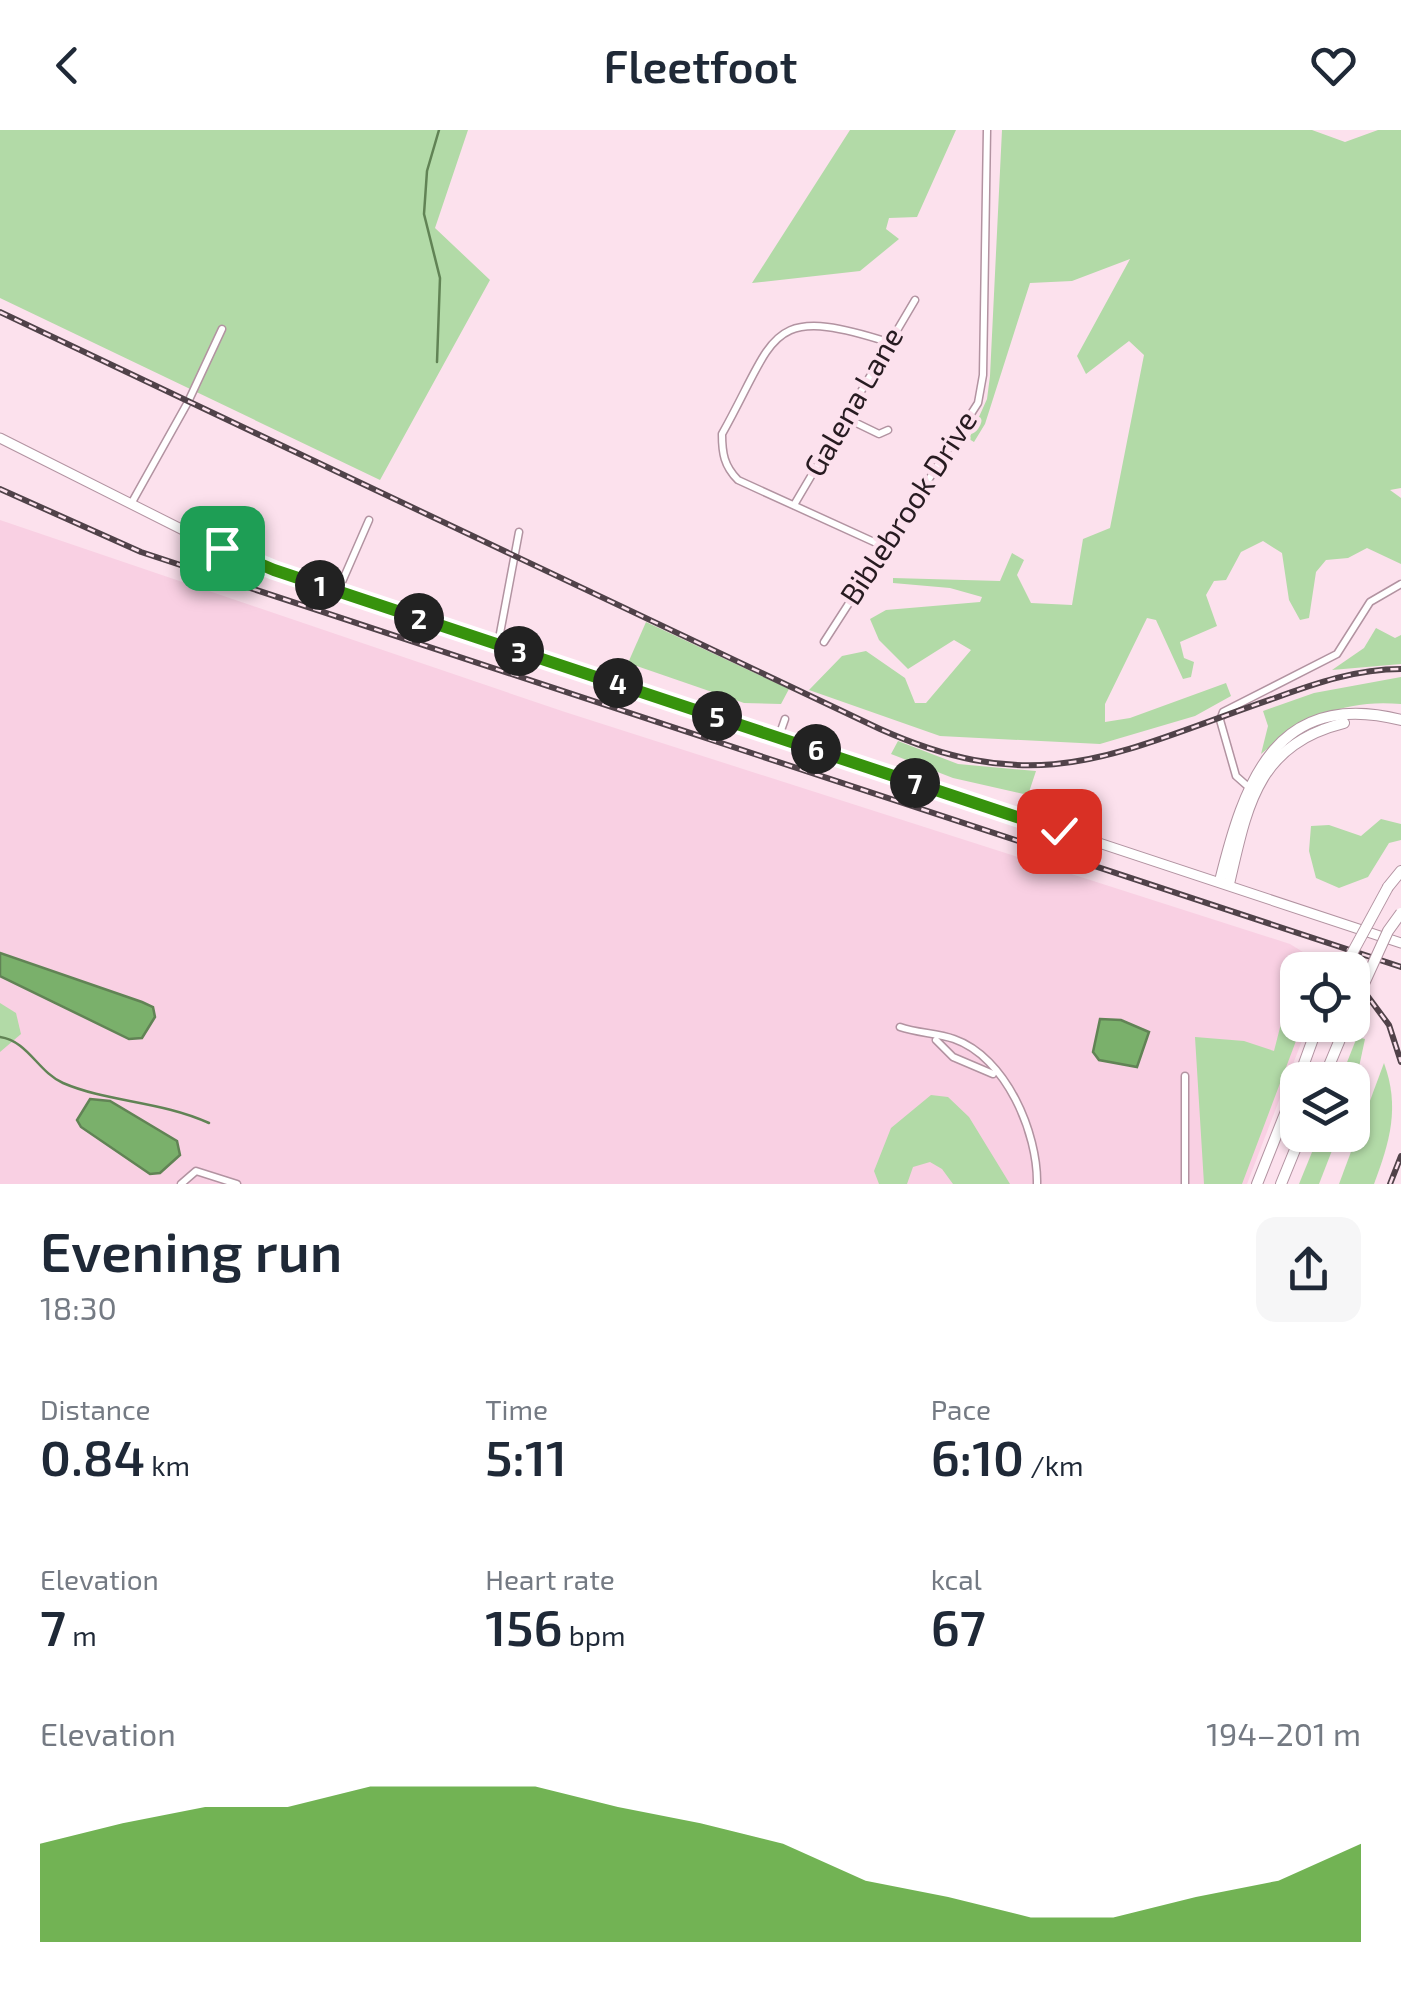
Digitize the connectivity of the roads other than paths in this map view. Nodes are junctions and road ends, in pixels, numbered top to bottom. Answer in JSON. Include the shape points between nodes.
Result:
{"nodes":[{"id":1,"x":987,"y":130,"type":"edge"},
{"id":2,"x":916,"y":300,"type":"dead end"},
{"id":3,"x":222,"y":329,"type":"dead end"},
{"id":4,"x":888,"y":342,"type":"junction"},
{"id":5,"x":846,"y":418,"type":"junction"},
{"id":6,"x":888,"y":430,"type":"dead end"},
{"id":7,"x":0,"y":438,"type":"edge"},
{"id":8,"x":130,"y":504,"type":"junction"},
{"id":9,"x":794,"y":505,"type":"junction"},
{"id":10,"x":369,"y":520,"type":"dead end"},
{"id":11,"x":519,"y":532,"type":"dead end"},
{"id":12,"x":885,"y":547,"type":"junction"},
{"id":13,"x":1401,"y":584,"type":"edge"},
{"id":14,"x":338,"y":591,"type":"junction"},
{"id":15,"x":824,"y":642,"type":"dead end"},
{"id":16,"x":498,"y":644,"type":"junction"},
{"id":17,"x":785,"y":719,"type":"dead end"},
{"id":18,"x":1401,"y":724,"type":"edge"},
{"id":19,"x":778,"y":736,"type":"junction"},
{"id":20,"x":1250,"y":790,"type":"junction"},
{"id":21,"x":1401,"y":871,"type":"edge"},
{"id":22,"x":1224,"y":883,"type":"junction"},
{"id":23,"x":1401,"y":914,"type":"edge"},
{"id":24,"x":1401,"y":943,"type":"edge"},
{"id":25,"x":1353,"y":952,"type":"edge"},
{"id":26,"x":1370,"y":970,"type":"edge"},
{"id":27,"x":900,"y":1027,"type":"dead end"},
{"id":28,"x":934,"y":1038,"type":"junction"},
{"id":29,"x":1184,"y":1076,"type":"dead end"},
{"id":30,"x":998,"y":1077,"type":"junction"},
{"id":31,"x":1280,"y":1126,"type":"edge"},
{"id":32,"x":1294,"y":1152,"type":"edge"},
{"id":33,"x":181,"y":1184,"type":"edge"},
{"id":34,"x":237,"y":1184,"type":"edge"},
{"id":35,"x":1037,"y":1184,"type":"edge"},
{"id":36,"x":1185,"y":1184,"type":"edge"},
{"id":37,"x":1257,"y":1184,"type":"edge"},
{"id":38,"x":1281,"y":1184,"type":"edge"}],
"edges":[{"from":1,"to":12,"type":"street","name":"Biblebrook Drive","via":[[982,389],[965,429]]},
{"from":2,"to":4,"type":"street","name":"Galena Lane"},
{"from":3,"to":8,"type":"street"},
{"from":4,"to":5,"type":"street","name":"Galena Lane"},
{"from":4,"to":9,"type":"street","via":[[848,327],[807,324],[774,339],[722,434],[722,450],[738,480]]},
{"from":5,"to":6,"type":"street","via":[[879,434]]},
{"from":5,"to":9,"type":"street","name":"Galena Lane"},
{"from":7,"to":8,"type":"main road"},
{"from":8,"to":14,"type":"main road","via":[[248,560]]},
{"from":9,"to":12,"type":"street"},
{"from":10,"to":14,"type":"street"},
{"from":11,"to":16,"type":"street"},
{"from":12,"to":15,"type":"street","name":"Biblebrook Drive"},
{"from":13,"to":20,"type":"street","via":[[1370,602],[1336,654],[1222,712],[1232,766]]},
{"from":14,"to":16,"type":"main road"},
{"from":16,"to":19,"type":"main road"},
{"from":17,"to":19,"type":"street"},
{"from":18,"to":20,"type":"main road","via":[[1357,715],[1304,728],[1267,756]]},
{"from":19,"to":22,"type":"main road"},
{"from":20,"to":22,"type":"main road"},
{"from":21,"to":25,"type":"main road","bridge":true},
{"from":22,"to":24,"type":"main road"},
{"from":23,"to":26,"type":"main road","bridge":true},
{"from":27,"to":28,"type":"street"},
{"from":28,"to":30,"type":"street","via":[[953,1056]]},
{"from":28,"to":30,"type":"street","via":[[953,1038]]},
{"from":29,"to":36,"type":"street"},
{"from":30,"to":35,"type":"street","via":[[1025,1120]]},
{"from":31,"to":37,"type":"main road"},
{"from":32,"to":38,"type":"main road"},
{"from":33,"to":34,"type":"street","via":[[196,1171]]}]}
